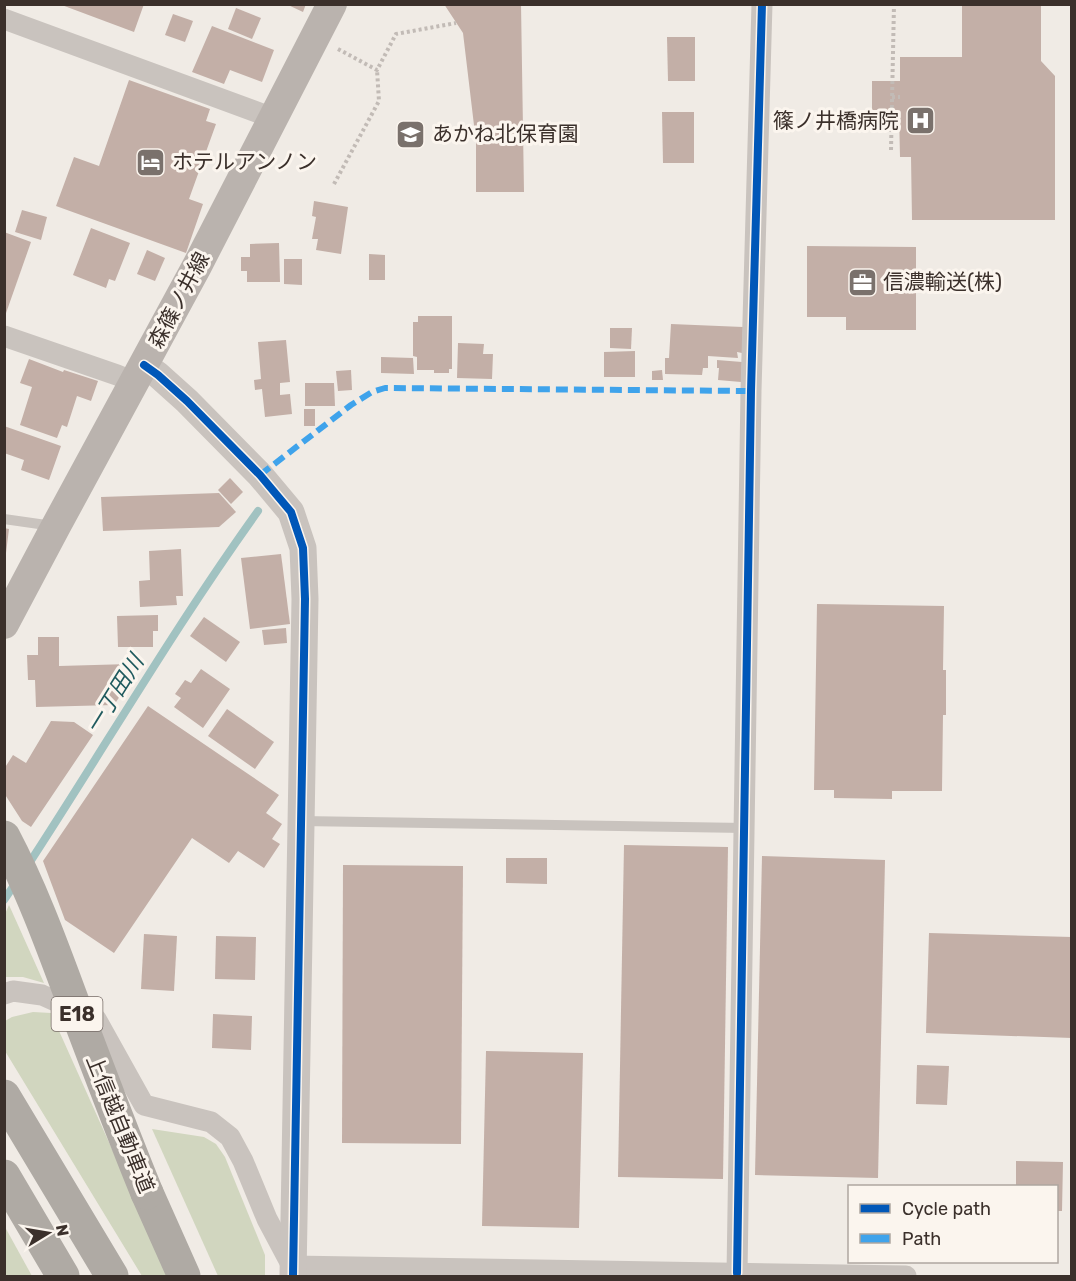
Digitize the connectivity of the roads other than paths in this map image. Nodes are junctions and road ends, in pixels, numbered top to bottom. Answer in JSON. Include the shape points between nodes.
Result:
{"nodes":[{"id":1,"x":332,"y":4,"type":"edge"},
{"id":2,"x":762,"y":4,"type":"edge"},
{"id":3,"x":4,"y":19,"type":"edge"},
{"id":4,"x":273,"y":118,"type":"junction"},
{"id":5,"x":4,"y":336,"type":"edge"},
{"id":6,"x":139,"y":374,"type":"junction"},
{"id":7,"x":4,"y":519,"type":"edge"},
{"id":8,"x":56,"y":526,"type":"junction"},
{"id":9,"x":4,"y":624,"type":"edge"},
{"id":10,"x":301,"y":821,"type":"junction"},
{"id":11,"x":745,"y":828,"type":"junction"},
{"id":12,"x":4,"y":837,"type":"edge"},
{"id":13,"x":4,"y":994,"type":"edge"},
{"id":14,"x":4,"y":1096,"type":"edge"},
{"id":15,"x":4,"y":1176,"type":"edge"},
{"id":16,"x":293,"y":1271,"type":"edge"},
{"id":17,"x":737,"y":1273,"type":"junction"},
{"id":18,"x":63,"y":1276,"type":"edge"},
{"id":19,"x":112,"y":1276,"type":"edge"},
{"id":20,"x":184,"y":1276,"type":"edge"},
{"id":21,"x":906,"y":1276,"type":"edge"}],
"edges":[{"from":1,"to":4,"type":"main road","name":"森篠ノ井線"},
{"from":2,"to":11,"type":"street","via":[[751,391]]},
{"from":3,"to":4,"type":"street"},
{"from":4,"to":6,"type":"main road","name":"森篠ノ井線"},
{"from":5,"to":6,"type":"street","via":[[117,375]]},
{"from":6,"to":8,"type":"main road","name":"森篠ノ井線"},
{"from":6,"to":10,"type":"street","via":[[158,375],[260,475],[291,512],[303,548],[305,589]]},
{"from":7,"to":8,"type":"lane"},
{"from":8,"to":9,"type":"main road","name":"森篠ノ井線"},
{"from":10,"to":11,"type":"lane"},
{"from":10,"to":16,"type":"street"},
{"from":11,"to":17,"type":"street"},
{"from":12,"to":20,"type":"highway","name":"上信越自動車道","number":"E18","bridge":true,"via":[[44,924],[117,1121]]},
{"from":13,"to":16,"type":"street","via":[[13,991],[42,995],[96,1018],[144,1105],[211,1122],[230,1137]]},
{"from":14,"to":19,"type":"highway"},
{"from":15,"to":18,"type":"highway"},
{"from":16,"to":17,"type":"street"},
{"from":17,"to":21,"type":"street"}]}
